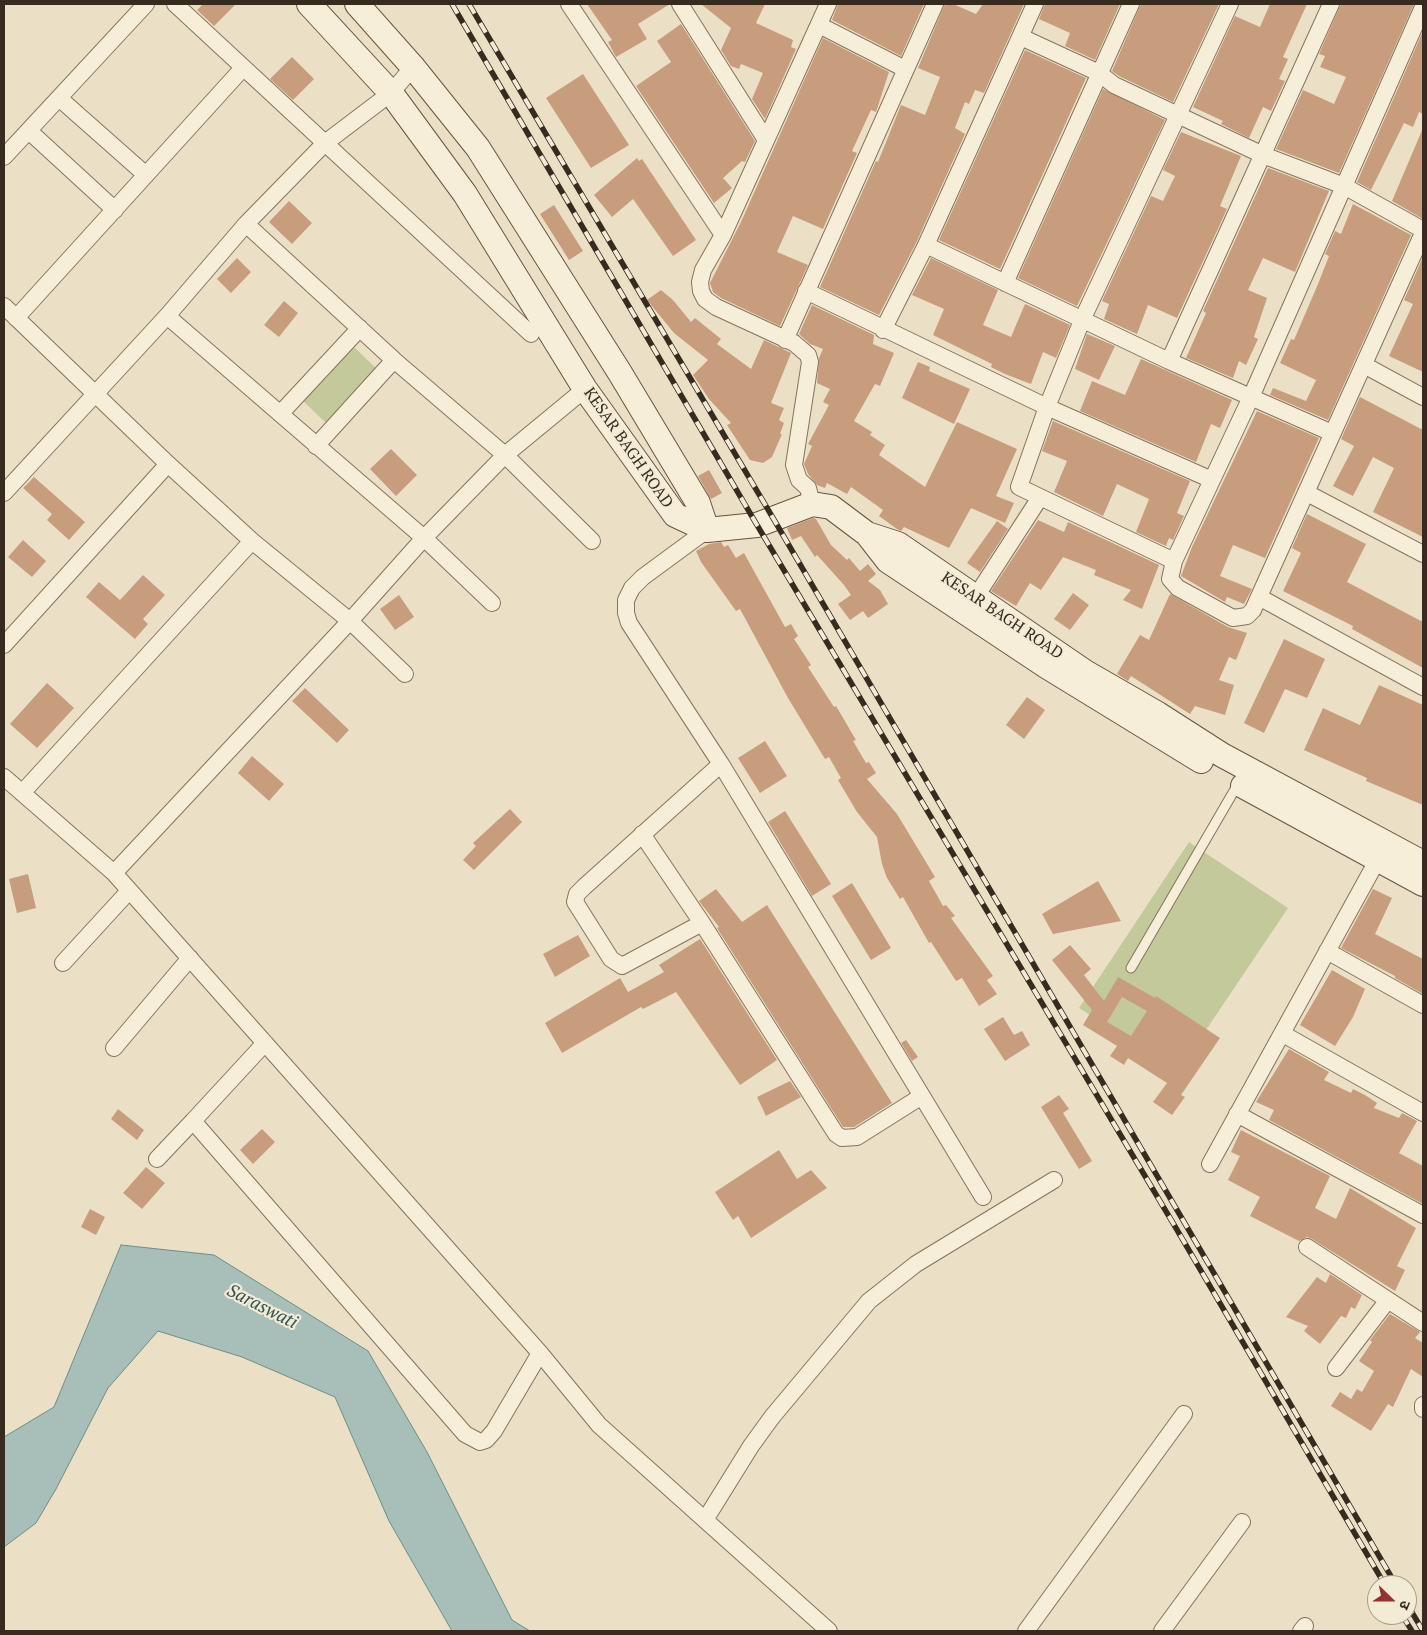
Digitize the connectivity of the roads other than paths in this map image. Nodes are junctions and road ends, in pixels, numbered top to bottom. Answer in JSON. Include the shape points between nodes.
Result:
{"nodes":[{"id":1,"x":146,"y":4,"type":"edge"},
{"id":2,"x":175,"y":4,"type":"edge"},
{"id":3,"x":309,"y":4,"type":"edge"},
{"id":4,"x":357,"y":4,"type":"edge"},
{"id":5,"x":569,"y":4,"type":"edge"},
{"id":6,"x":680,"y":4,"type":"edge"},
{"id":7,"x":828,"y":4,"type":"edge"},
{"id":8,"x":935,"y":4,"type":"edge"},
{"id":9,"x":1035,"y":4,"type":"edge"},
{"id":10,"x":1131,"y":4,"type":"edge"},
{"id":11,"x":1230,"y":4,"type":"edge"},
{"id":12,"x":1331,"y":4,"type":"edge"},
{"id":13,"x":1423,"y":7,"type":"edge"},
{"id":14,"x":819,"y":25,"type":"junction"},
{"id":15,"x":1021,"y":37,"type":"junction"},
{"id":16,"x":413,"y":67,"type":"junction"},
{"id":17,"x":243,"y":68,"type":"junction"},
{"id":18,"x":905,"y":69,"type":"junction"},
{"id":19,"x":1099,"y":73,"type":"junction"},
{"id":20,"x":391,"y":93,"type":"junction"},
{"id":21,"x":59,"y":98,"type":"junction"},
{"id":22,"x":1178,"y":115,"type":"junction"},
{"id":23,"x":28,"y":130,"type":"junction"},
{"id":24,"x":766,"y":140,"type":"junction"},
{"id":25,"x":325,"y":143,"type":"junction"},
{"id":26,"x":1262,"y":155,"type":"junction"},
{"id":27,"x":4,"y":157,"type":"edge"},
{"id":28,"x":146,"y":175,"type":"junction"},
{"id":29,"x":1344,"y":186,"type":"junction"},
{"id":30,"x":114,"y":210,"type":"junction"},
{"id":31,"x":246,"y":224,"type":"junction"},
{"id":32,"x":1423,"y":232,"type":"edge"},
{"id":33,"x":723,"y":235,"type":"junction"},
{"id":34,"x":926,"y":245,"type":"junction"},
{"id":35,"x":1005,"y":283,"type":"junction"},
{"id":36,"x":806,"y":292,"type":"junction"},
{"id":37,"x":4,"y":306,"type":"edge"},
{"id":38,"x":167,"y":316,"type":"junction"},
{"id":39,"x":16,"y":318,"type":"junction"},
{"id":40,"x":1083,"y":318,"type":"junction"},
{"id":41,"x":360,"y":328,"type":"junction"},
{"id":42,"x":883,"y":330,"type":"junction"},
{"id":43,"x":531,"y":334,"type":"dead end"},
{"id":44,"x":785,"y":340,"type":"junction"},
{"id":45,"x":394,"y":360,"type":"junction"},
{"id":46,"x":1169,"y":361,"type":"junction"},
{"id":47,"x":1364,"y":365,"type":"junction"},
{"id":48,"x":585,"y":389,"type":"junction"},
{"id":49,"x":96,"y":394,"type":"junction"},
{"id":50,"x":1251,"y":397,"type":"junction"},
{"id":51,"x":1423,"y":397,"type":"edge"},
{"id":52,"x":1047,"y":407,"type":"junction"},
{"id":53,"x":280,"y":414,"type":"junction"},
{"id":54,"x":1332,"y":433,"type":"junction"},
{"id":55,"x":316,"y":446,"type":"junction"},
{"id":56,"x":505,"y":454,"type":"junction"},
{"id":57,"x":168,"y":464,"type":"junction"},
{"id":58,"x":1212,"y":480,"type":"junction"},
{"id":59,"x":8,"y":482,"type":"edge"},
{"id":60,"x":1307,"y":493,"type":"junction"},
{"id":61,"x":1039,"y":499,"type":"junction"},
{"id":62,"x":812,"y":504,"type":"junction"},
{"id":63,"x":707,"y":530,"type":"junction"},
{"id":64,"x":867,"y":534,"type":"junction"},
{"id":65,"x":424,"y":538,"type":"junction"},
{"id":66,"x":252,"y":541,"type":"junction"},
{"id":67,"x":592,"y":541,"type":"dead end"},
{"id":68,"x":1423,"y":554,"type":"edge"},
{"id":69,"x":1174,"y":561,"type":"junction"},
{"id":70,"x":1259,"y":597,"type":"junction"},
{"id":71,"x":976,"y":598,"type":"junction"},
{"id":72,"x":492,"y":603,"type":"dead end"},
{"id":73,"x":350,"y":622,"type":"junction"},
{"id":74,"x":4,"y":646,"type":"edge"},
{"id":75,"x":406,"y":674,"type":"dead end"},
{"id":76,"x":1423,"y":687,"type":"edge"},
{"id":77,"x":721,"y":764,"type":"junction"},
{"id":78,"x":4,"y":777,"type":"edge"},
{"id":79,"x":1238,"y":784,"type":"junction"},
{"id":80,"x":22,"y":793,"type":"junction"},
{"id":81,"x":642,"y":834,"type":"junction"},
{"id":82,"x":1378,"y":859,"type":"junction"},
{"id":83,"x":1423,"y":862,"type":"edge"},
{"id":84,"x":114,"y":873,"type":"junction"},
{"id":85,"x":1423,"y":884,"type":"edge"},
{"id":86,"x":129,"y":890,"type":"junction"},
{"id":87,"x":702,"y":923,"type":"junction"},
{"id":88,"x":1327,"y":951,"type":"junction"},
{"id":89,"x":190,"y":958,"type":"junction"},
{"id":90,"x":63,"y":964,"type":"dead end"},
{"id":91,"x":1131,"y":968,"type":"dead end"},
{"id":92,"x":1423,"y":1005,"type":"edge"},
{"id":93,"x":1283,"y":1034,"type":"junction"},
{"id":94,"x":266,"y":1043,"type":"junction"},
{"id":95,"x":114,"y":1048,"type":"dead end"},
{"id":96,"x":922,"y":1096,"type":"junction"},
{"id":97,"x":1423,"y":1113,"type":"edge"},
{"id":98,"x":1237,"y":1114,"type":"junction"},
{"id":99,"x":193,"y":1121,"type":"junction"},
{"id":100,"x":157,"y":1159,"type":"dead end"},
{"id":101,"x":1210,"y":1164,"type":"dead end"},
{"id":102,"x":1054,"y":1180,"type":"dead end"},
{"id":103,"x":983,"y":1197,"type":"dead end"},
{"id":104,"x":1423,"y":1215,"type":"edge"},
{"id":105,"x":1307,"y":1247,"type":"dead end"},
{"id":106,"x":1388,"y":1300,"type":"junction"},
{"id":107,"x":1423,"y":1323,"type":"edge"},
{"id":108,"x":540,"y":1353,"type":"junction"},
{"id":109,"x":1336,"y":1368,"type":"dead end"},
{"id":110,"x":1184,"y":1414,"type":"dead end"},
{"id":111,"x":705,"y":1520,"type":"junction"},
{"id":112,"x":1242,"y":1522,"type":"dead end"},
{"id":113,"x":829,"y":1631,"type":"edge"},
{"id":114,"x":1026,"y":1631,"type":"edge"},
{"id":115,"x":1162,"y":1631,"type":"edge"}],
"edges":[{"from":1,"to":21,"type":"street"},
{"from":2,"to":17,"type":"street"},
{"from":3,"to":20,"type":"main road","name":"KESAR BAGH ROAD"},
{"from":4,"to":16,"type":"main road"},
{"from":5,"to":33,"type":"street"},
{"from":6,"to":24,"type":"street"},
{"from":7,"to":14,"type":"street"},
{"from":8,"to":18,"type":"street"},
{"from":9,"to":15,"type":"street"},
{"from":10,"to":19,"type":"street"},
{"from":11,"to":22,"type":"street"},
{"from":12,"to":26,"type":"street"},
{"from":13,"to":29,"type":"street"},
{"from":14,"to":18,"type":"street"},
{"from":14,"to":24,"type":"street"},
{"from":15,"to":19,"type":"street"},
{"from":15,"to":34,"type":"street"},
{"from":16,"to":20,"type":"street"},
{"from":16,"to":63,"type":"main road","via":[[478,148],[531,229],[698,503]]},
{"from":17,"to":25,"type":"street"},
{"from":17,"to":28,"type":"street"},
{"from":18,"to":36,"type":"street"},
{"from":19,"to":22,"type":"street","via":[[1114,85]]},
{"from":19,"to":35,"type":"street"},
{"from":20,"to":25,"type":"street"},
{"from":20,"to":48,"type":"main road","name":"KESAR BAGH ROAD","via":[[465,194]]},
{"from":21,"to":23,"type":"street"},
{"from":21,"to":28,"type":"street"},
{"from":22,"to":26,"type":"street"},
{"from":22,"to":40,"type":"street"},
{"from":23,"to":27,"type":"street"},
{"from":23,"to":30,"type":"street"},
{"from":24,"to":33,"type":"street"},
{"from":25,"to":31,"type":"street"},
{"from":25,"to":43,"type":"street"},
{"from":26,"to":29,"type":"street"},
{"from":26,"to":46,"type":"street"},
{"from":28,"to":30,"type":"street"},
{"from":29,"to":32,"type":"street"},
{"from":29,"to":50,"type":"street"},
{"from":30,"to":39,"type":"street"},
{"from":31,"to":38,"type":"street"},
{"from":31,"to":41,"type":"street"},
{"from":32,"to":47,"type":"street"},
{"from":33,"to":44,"type":"street","via":[[703,270],[701,291],[716,307]]},
{"from":34,"to":35,"type":"street"},
{"from":34,"to":42,"type":"street"},
{"from":35,"to":40,"type":"street"},
{"from":36,"to":42,"type":"street"},
{"from":36,"to":44,"type":"street"},
{"from":37,"to":39,"type":"street"},
{"from":38,"to":49,"type":"street"},
{"from":38,"to":53,"type":"street"},
{"from":39,"to":49,"type":"street"},
{"from":40,"to":46,"type":"street"},
{"from":40,"to":52,"type":"street"},
{"from":41,"to":45,"type":"street"},
{"from":41,"to":53,"type":"street"},
{"from":42,"to":52,"type":"street"},
{"from":44,"to":62,"type":"street","via":[[804,350],[810,362],[794,465],[799,480],[808,488]]},
{"from":45,"to":55,"type":"street"},
{"from":45,"to":56,"type":"street"},
{"from":46,"to":50,"type":"street"},
{"from":47,"to":51,"type":"street"},
{"from":47,"to":54,"type":"street"},
{"from":48,"to":56,"type":"street"},
{"from":48,"to":63,"type":"main road","name":"KESAR BAGH ROAD","via":[[675,515]]},
{"from":49,"to":57,"type":"street"},
{"from":49,"to":59,"type":"street"},
{"from":50,"to":54,"type":"street"},
{"from":50,"to":58,"type":"street"},
{"from":52,"to":58,"type":"street"},
{"from":52,"to":61,"type":"street","via":[[1019,487]]},
{"from":53,"to":55,"type":"street"},
{"from":54,"to":60,"type":"street"},
{"from":55,"to":65,"type":"street"},
{"from":56,"to":65,"type":"street"},
{"from":56,"to":67,"type":"street"},
{"from":57,"to":66,"type":"street"},
{"from":57,"to":74,"type":"street"},
{"from":58,"to":69,"type":"street"},
{"from":60,"to":68,"type":"street"},
{"from":60,"to":70,"type":"street"},
{"from":61,"to":69,"type":"street"},
{"from":61,"to":71,"type":"street"},
{"from":62,"to":63,"type":"main road","via":[[757,525]]},
{"from":62,"to":64,"type":"main road","name":"KESAR BAGH ROAD","via":[[838,511]]},
{"from":63,"to":77,"type":"street","via":[[632,588],[626,600],[626,614]]},
{"from":64,"to":71,"type":"main road","name":"KESAR BAGH ROAD","via":[[898,544]]},
{"from":64,"to":79,"type":"main road","via":[[888,561],[1046,666]]},
{"from":65,"to":72,"type":"street"},
{"from":65,"to":73,"type":"street"},
{"from":66,"to":73,"type":"street"},
{"from":66,"to":80,"type":"street"},
{"from":69,"to":70,"type":"street","via":[[1170,580],[1173,584],[1233,618],[1247,616]]},
{"from":70,"to":76,"type":"street"},
{"from":71,"to":83,"type":"main road","name":"KESAR BAGH ROAD","via":[[1085,672],[1222,755]]},
{"from":73,"to":75,"type":"street"},
{"from":73,"to":84,"type":"street"},
{"from":77,"to":81,"type":"street"},
{"from":77,"to":96,"type":"street"},
{"from":78,"to":80,"type":"street"},
{"from":79,"to":82,"type":"main road"},
{"from":79,"to":91,"type":"lane"},
{"from":80,"to":84,"type":"street"},
{"from":81,"to":87,"type":"street"},
{"from":81,"to":87,"type":"street","via":[[577,894],[575,902],[611,959],[616,964],[626,965]]},
{"from":82,"to":85,"type":"main road"},
{"from":82,"to":88,"type":"street"},
{"from":84,"to":86,"type":"street"},
{"from":86,"to":89,"type":"street"},
{"from":86,"to":90,"type":"street"},
{"from":87,"to":96,"type":"street","via":[[836,1134],[842,1138],[858,1137]]},
{"from":88,"to":92,"type":"street"},
{"from":88,"to":93,"type":"street"},
{"from":89,"to":94,"type":"street"},
{"from":89,"to":95,"type":"street"},
{"from":93,"to":97,"type":"street"},
{"from":93,"to":98,"type":"street"},
{"from":94,"to":99,"type":"street"},
{"from":94,"to":108,"type":"street"},
{"from":96,"to":103,"type":"street"},
{"from":98,"to":101,"type":"street"},
{"from":98,"to":104,"type":"street"},
{"from":99,"to":100,"type":"street"},
{"from":99,"to":108,"type":"street","via":[[473,1440],[486,1440],[494,1431]]},
{"from":102,"to":111,"type":"street","via":[[916,1264],[869,1301],[767,1424]]},
{"from":105,"to":106,"type":"street"},
{"from":106,"to":107,"type":"street"},
{"from":106,"to":109,"type":"street"},
{"from":108,"to":111,"type":"street","via":[[599,1426]]},
{"from":110,"to":114,"type":"street"},
{"from":111,"to":113,"type":"street"},
{"from":112,"to":115,"type":"street"}]}
